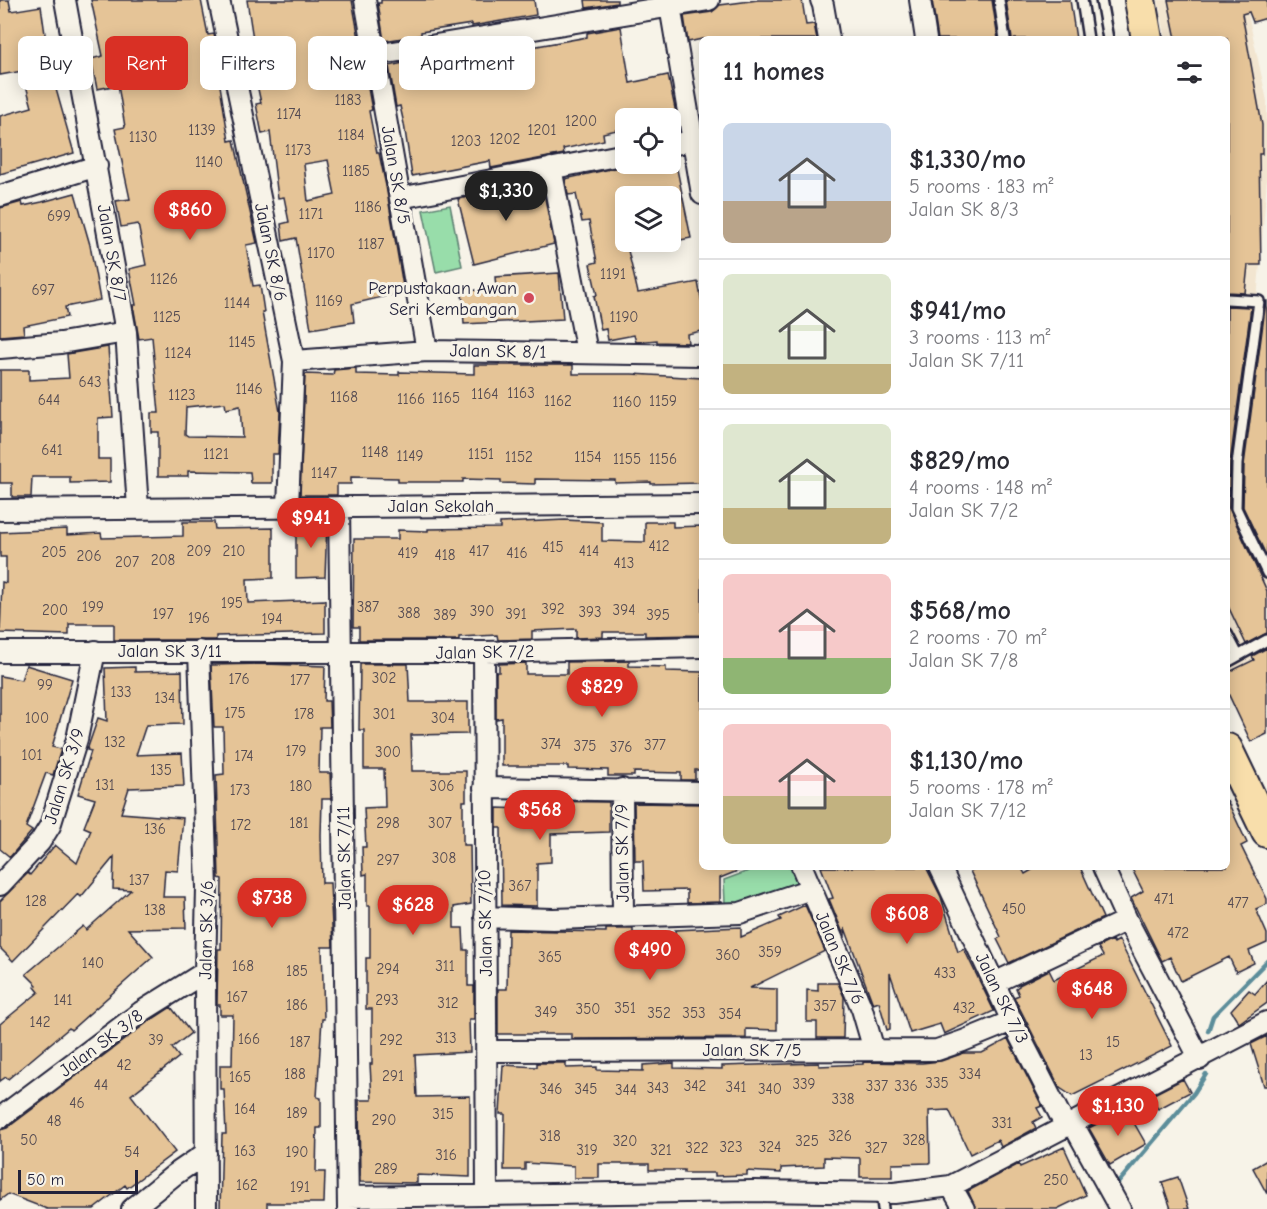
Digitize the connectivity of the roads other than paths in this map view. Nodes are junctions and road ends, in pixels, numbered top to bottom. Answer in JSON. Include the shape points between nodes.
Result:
{"nodes":[{"id":1,"x":65,"y":0,"type":"edge"},
{"id":2,"x":219,"y":0,"type":"edge"},
{"id":3,"x":366,"y":0,"type":"edge"},
{"id":4,"x":709,"y":0,"type":"edge"},
{"id":5,"x":920,"y":0,"type":"edge"},
{"id":6,"x":999,"y":0,"type":"edge"},
{"id":7,"x":1082,"y":0,"type":"edge"},
{"id":8,"x":1101,"y":0,"type":"edge"},
{"id":9,"x":1140,"y":0,"type":"edge"},
{"id":10,"x":822,"y":3,"type":"edge"},
{"id":11,"x":670,"y":4,"type":"edge"},
{"id":12,"x":372,"y":36,"type":"edge"},
{"id":13,"x":828,"y":36,"type":"edge"},
{"id":14,"x":926,"y":36,"type":"edge"},
{"id":15,"x":1005,"y":36,"type":"edge"},
{"id":16,"x":1088,"y":36,"type":"edge"},
{"id":17,"x":1107,"y":36,"type":"edge"},
{"id":18,"x":1146,"y":36,"type":"edge"},
{"id":19,"x":387,"y":53,"type":"edge"},
{"id":20,"x":381,"y":90,"type":"edge"},
{"id":21,"x":693,"y":141,"type":"junction"},
{"id":22,"x":681,"y":143,"type":"edge"},
{"id":23,"x":615,"y":156,"type":"edge"},
{"id":24,"x":97,"y":166,"type":"junction"},
{"id":25,"x":551,"y":168,"type":"junction"},
{"id":26,"x":699,"y":176,"type":"edge"},
{"id":27,"x":0,"y":196,"type":"edge"},
{"id":28,"x":400,"y":198,"type":"junction"},
{"id":29,"x":1230,"y":299,"type":"edge"},
{"id":30,"x":126,"y":332,"type":"junction"},
{"id":31,"x":0,"y":348,"type":"edge"},
{"id":32,"x":427,"y":351,"type":"junction"},
{"id":33,"x":587,"y":352,"type":"junction"},
{"id":34,"x":699,"y":355,"type":"edge"},
{"id":35,"x":294,"y":361,"type":"junction"},
{"id":36,"x":1237,"y":464,"type":"junction"},
{"id":37,"x":1230,"y":465,"type":"edge"},
{"id":38,"x":699,"y":504,"type":"edge"},
{"id":39,"x":288,"y":506,"type":"junction"},
{"id":40,"x":339,"y":507,"type":"junction"},
{"id":41,"x":138,"y":508,"type":"junction"},
{"id":42,"x":0,"y":510,"type":"edge"},
{"id":43,"x":1267,"y":573,"type":"edge"},
{"id":44,"x":1230,"y":640,"type":"edge"},
{"id":45,"x":1267,"y":640,"type":"edge"},
{"id":46,"x":699,"y":647,"type":"edge"},
{"id":47,"x":95,"y":651,"type":"junction"},
{"id":48,"x":200,"y":651,"type":"junction"},
{"id":49,"x":0,"y":652,"type":"edge"},
{"id":50,"x":341,"y":652,"type":"junction"},
{"id":51,"x":484,"y":652,"type":"junction"},
{"id":52,"x":1238,"y":656,"type":"junction"},
{"id":53,"x":1230,"y":660,"type":"edge"},
{"id":54,"x":1230,"y":756,"type":"edge"},
{"id":55,"x":484,"y":788,"type":"junction"},
{"id":56,"x":622,"y":789,"type":"junction"},
{"id":57,"x":699,"y":792,"type":"edge"},
{"id":58,"x":1267,"y":832,"type":"edge"},
{"id":59,"x":803,"y":870,"type":"edge"},
{"id":60,"x":941,"y":870,"type":"edge"},
{"id":61,"x":1104,"y":870,"type":"edge"},
{"id":62,"x":0,"y":885,"type":"edge"},
{"id":63,"x":812,"y":889,"type":"junction"},
{"id":64,"x":623,"y":916,"type":"junction"},
{"id":65,"x":485,"y":917,"type":"junction"},
{"id":66,"x":1127,"y":920,"type":"junction"},
{"id":67,"x":205,"y":972,"type":"junction"},
{"id":68,"x":994,"y":983,"type":"junction"},
{"id":69,"x":1012,"y":1021,"type":"junction"},
{"id":70,"x":1267,"y":1022,"type":"edge"},
{"id":71,"x":874,"y":1050,"type":"junction"},
{"id":72,"x":486,"y":1051,"type":"junction"},
{"id":73,"x":1200,"y":1059,"type":"junction"},
{"id":74,"x":0,"y":1118,"type":"edge"},
{"id":75,"x":1070,"y":1126,"type":"junction"},
{"id":76,"x":206,"y":1153,"type":"junction"},
{"id":77,"x":951,"y":1186,"type":"junction"},
{"id":78,"x":487,"y":1194,"type":"junction"},
{"id":79,"x":754,"y":1200,"type":"edge"},
{"id":80,"x":882,"y":1201,"type":"edge"},
{"id":81,"x":348,"y":1203,"type":"edge"},
{"id":82,"x":132,"y":1209,"type":"edge"},
{"id":83,"x":206,"y":1209,"type":"edge"},
{"id":84,"x":964,"y":1209,"type":"edge"},
{"id":85,"x":1120,"y":1209,"type":"edge"}],
"edges":[{"from":1,"to":24,"type":"street","name":"Jalan SK 8/7"},
{"from":2,"to":35,"type":"street","name":"Jalan SK 8/6"},
{"from":3,"to":12,"type":"street","name":"Jalan SK 8/5"},
{"from":4,"to":11,"type":"street"},
{"from":5,"to":14,"type":"street"},
{"from":6,"to":15,"type":"lane"},
{"from":7,"to":16,"type":"lane"},
{"from":8,"to":17,"type":"lane"},
{"from":9,"to":18,"type":"main road"},
{"from":10,"to":13,"type":"street"},
{"from":11,"to":19,"type":"street"},
{"from":11,"to":21,"type":"street"},
{"from":20,"to":28,"type":"street","name":"Jalan SK 8/5"},
{"from":21,"to":22,"type":"street"},
{"from":21,"to":26,"type":"street"},
{"from":23,"to":25,"type":"street"},
{"from":24,"to":27,"type":"street"},
{"from":24,"to":30,"type":"street","name":"Jalan SK 8/7"},
{"from":25,"to":28,"type":"street"},
{"from":25,"to":33,"type":"street"},
{"from":28,"to":32,"type":"street","name":"Jalan SK 8/5"},
{"from":29,"to":36,"type":"lane","via":[[1259,301]]},
{"from":30,"to":31,"type":"street"},
{"from":30,"to":41,"type":"street","name":"Jalan SK 8/7"},
{"from":32,"to":33,"type":"street","name":"Jalan SK 8/1"},
{"from":32,"to":35,"type":"street","name":"Jalan SK 8/1"},
{"from":33,"to":34,"type":"street","name":"Jalan SK 8/1"},
{"from":35,"to":39,"type":"street","name":"Jalan SK 8/6"},
{"from":36,"to":37,"type":"lane"},
{"from":36,"to":43,"type":"lane","via":[[1236,508]]},
{"from":38,"to":40,"type":"street","name":"Jalan Sekolah"},
{"from":39,"to":40,"type":"street","name":"Jalan Sekolah"},
{"from":39,"to":41,"type":"street","name":"Jalan Sekolah"},
{"from":40,"to":50,"type":"street","name":"Jalan SK 7/11"},
{"from":41,"to":42,"type":"street","name":"Jalan Sekolah"},
{"from":44,"to":52,"type":"lane"},
{"from":45,"to":52,"type":"lane"},
{"from":46,"to":51,"type":"street","name":"Jalan SK 7/2"},
{"from":47,"to":48,"type":"street","name":"Jalan SK 3/11"},
{"from":47,"to":49,"type":"street","name":"Jalan SK 3/11"},
{"from":47,"to":62,"type":"street","name":"Jalan SK 3/9","via":[[77,739],[50,826]]},
{"from":48,"to":50,"type":"street","name":"Jalan SK 3/11"},
{"from":48,"to":67,"type":"street","name":"Jalan SK 3/6","via":[[207,888]]},
{"from":50,"to":51,"type":"street","name":"Jalan SK 7/2"},
{"from":50,"to":81,"type":"street","name":"Jalan SK 7/11"},
{"from":51,"to":55,"type":"street","name":"Jalan SK 7/10"},
{"from":52,"to":53,"type":"lane"},
{"from":54,"to":58,"type":"main road"},
{"from":55,"to":56,"type":"street"},
{"from":55,"to":65,"type":"street","name":"Jalan SK 7/10"},
{"from":56,"to":57,"type":"street"},
{"from":56,"to":64,"type":"street","name":"Jalan SK 7/9"},
{"from":59,"to":63,"type":"street","name":"Jalan SK 7/6"},
{"from":60,"to":68,"type":"street","name":"Jalan SK 7/3"},
{"from":61,"to":66,"type":"street"},
{"from":63,"to":64,"type":"street","via":[[740,913]]},
{"from":63,"to":71,"type":"street","name":"Jalan SK 7/6","via":[[862,1009]]},
{"from":64,"to":65,"type":"street"},
{"from":65,"to":72,"type":"street","name":"Jalan SK 7/10"},
{"from":66,"to":68,"type":"street"},
{"from":66,"to":73,"type":"street"},
{"from":67,"to":74,"type":"street","name":"Jalan SK 3/8","via":[[141,1012]]},
{"from":67,"to":76,"type":"street","name":"Jalan SK 3/6"},
{"from":68,"to":69,"type":"street","name":"Jalan SK 7/3"},
{"from":69,"to":71,"type":"street","name":"Jalan SK 7/5","via":[[937,1050]]},
{"from":69,"to":75,"type":"street","name":"Jalan SK 7/3"},
{"from":70,"to":73,"type":"street"},
{"from":71,"to":72,"type":"street","name":"Jalan SK 7/5"},
{"from":72,"to":78,"type":"street","name":"Jalan SK 7/10"},
{"from":73,"to":75,"type":"street"},
{"from":75,"to":77,"type":"street"},
{"from":75,"to":85,"type":"street","name":"Jalan SK 7/3"},
{"from":76,"to":82,"type":"street"},
{"from":76,"to":83,"type":"street","name":"Jalan SK 3/6"},
{"from":77,"to":80,"type":"street"},
{"from":77,"to":84,"type":"street"},
{"from":78,"to":79,"type":"street"},
{"from":78,"to":81,"type":"street"},
{"from":79,"to":80,"type":"street"}]}
